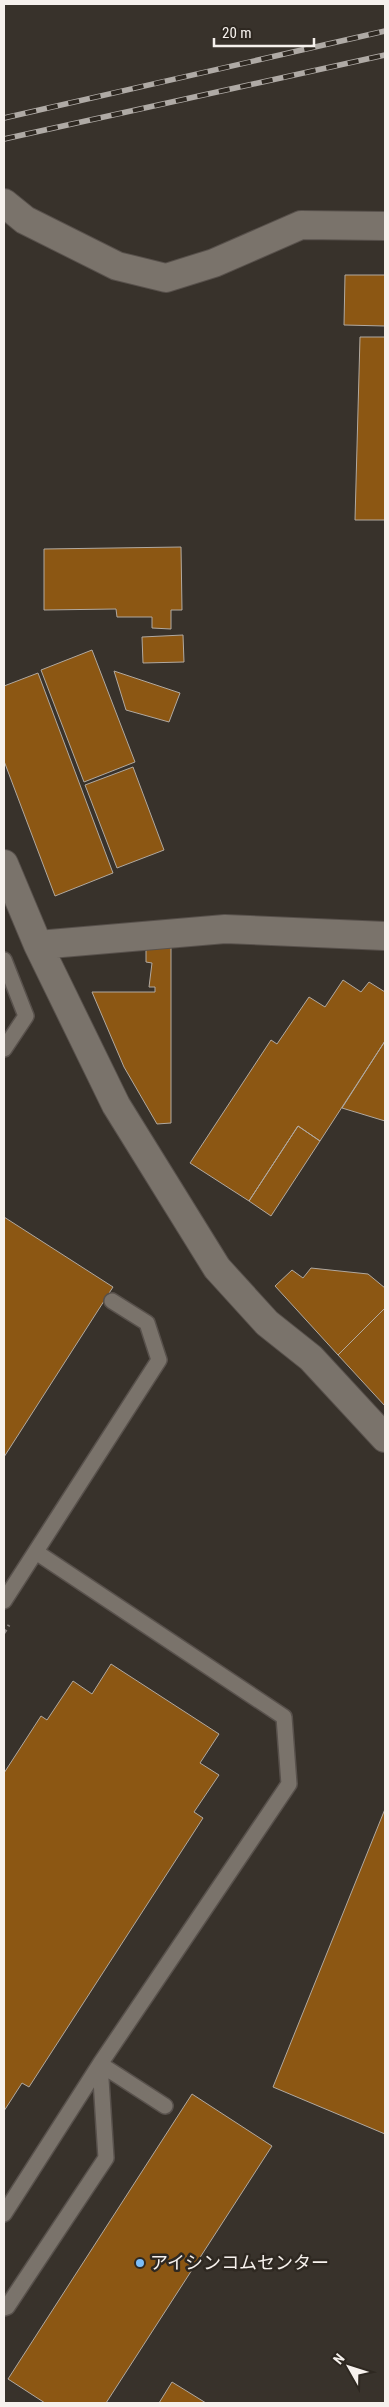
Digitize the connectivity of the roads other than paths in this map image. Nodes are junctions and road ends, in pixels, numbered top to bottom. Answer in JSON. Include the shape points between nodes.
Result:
{"nodes":[{"id":1,"x":4,"y":203,"type":"edge"},
{"id":2,"x":385,"y":226,"type":"edge"},
{"id":3,"x":4,"y":864,"type":"edge"},
{"id":4,"x":385,"y":936,"type":"edge"},
{"id":5,"x":38,"y":945,"type":"junction"},
{"id":6,"x":4,"y":960,"type":"edge"},
{"id":7,"x":4,"y":1049,"type":"edge"},
{"id":8,"x":112,"y":1301,"type":"dead end"},
{"id":9,"x":385,"y":1438,"type":"edge"},
{"id":10,"x":36,"y":1552,"type":"junction"},
{"id":11,"x":4,"y":1601,"type":"edge"},
{"id":12,"x":100,"y":2064,"type":"junction"},
{"id":13,"x":164,"y":2106,"type":"dead end"},
{"id":14,"x":4,"y":2214,"type":"edge"},
{"id":15,"x":4,"y":2308,"type":"edge"}],
"edges":[{"from":1,"to":2,"type":"street","via":[[25,220],[117,266],[166,278],[214,263],[301,225]]},
{"from":3,"to":5,"type":"street"},
{"from":4,"to":5,"type":"street","via":[[225,929]]},
{"from":5,"to":9,"type":"street","via":[[116,1105],[217,1268],[267,1323],[310,1358]]},
{"from":6,"to":7,"type":"lane","via":[[26,1016]]},
{"from":8,"to":10,"type":"lane","via":[[147,1322],[159,1360]]},
{"from":10,"to":11,"type":"lane"},
{"from":10,"to":12,"type":"lane","via":[[284,1717],[289,1784]]},
{"from":12,"to":13,"type":"lane"},
{"from":12,"to":14,"type":"lane"},
{"from":12,"to":15,"type":"lane","via":[[106,2158]]}]}
